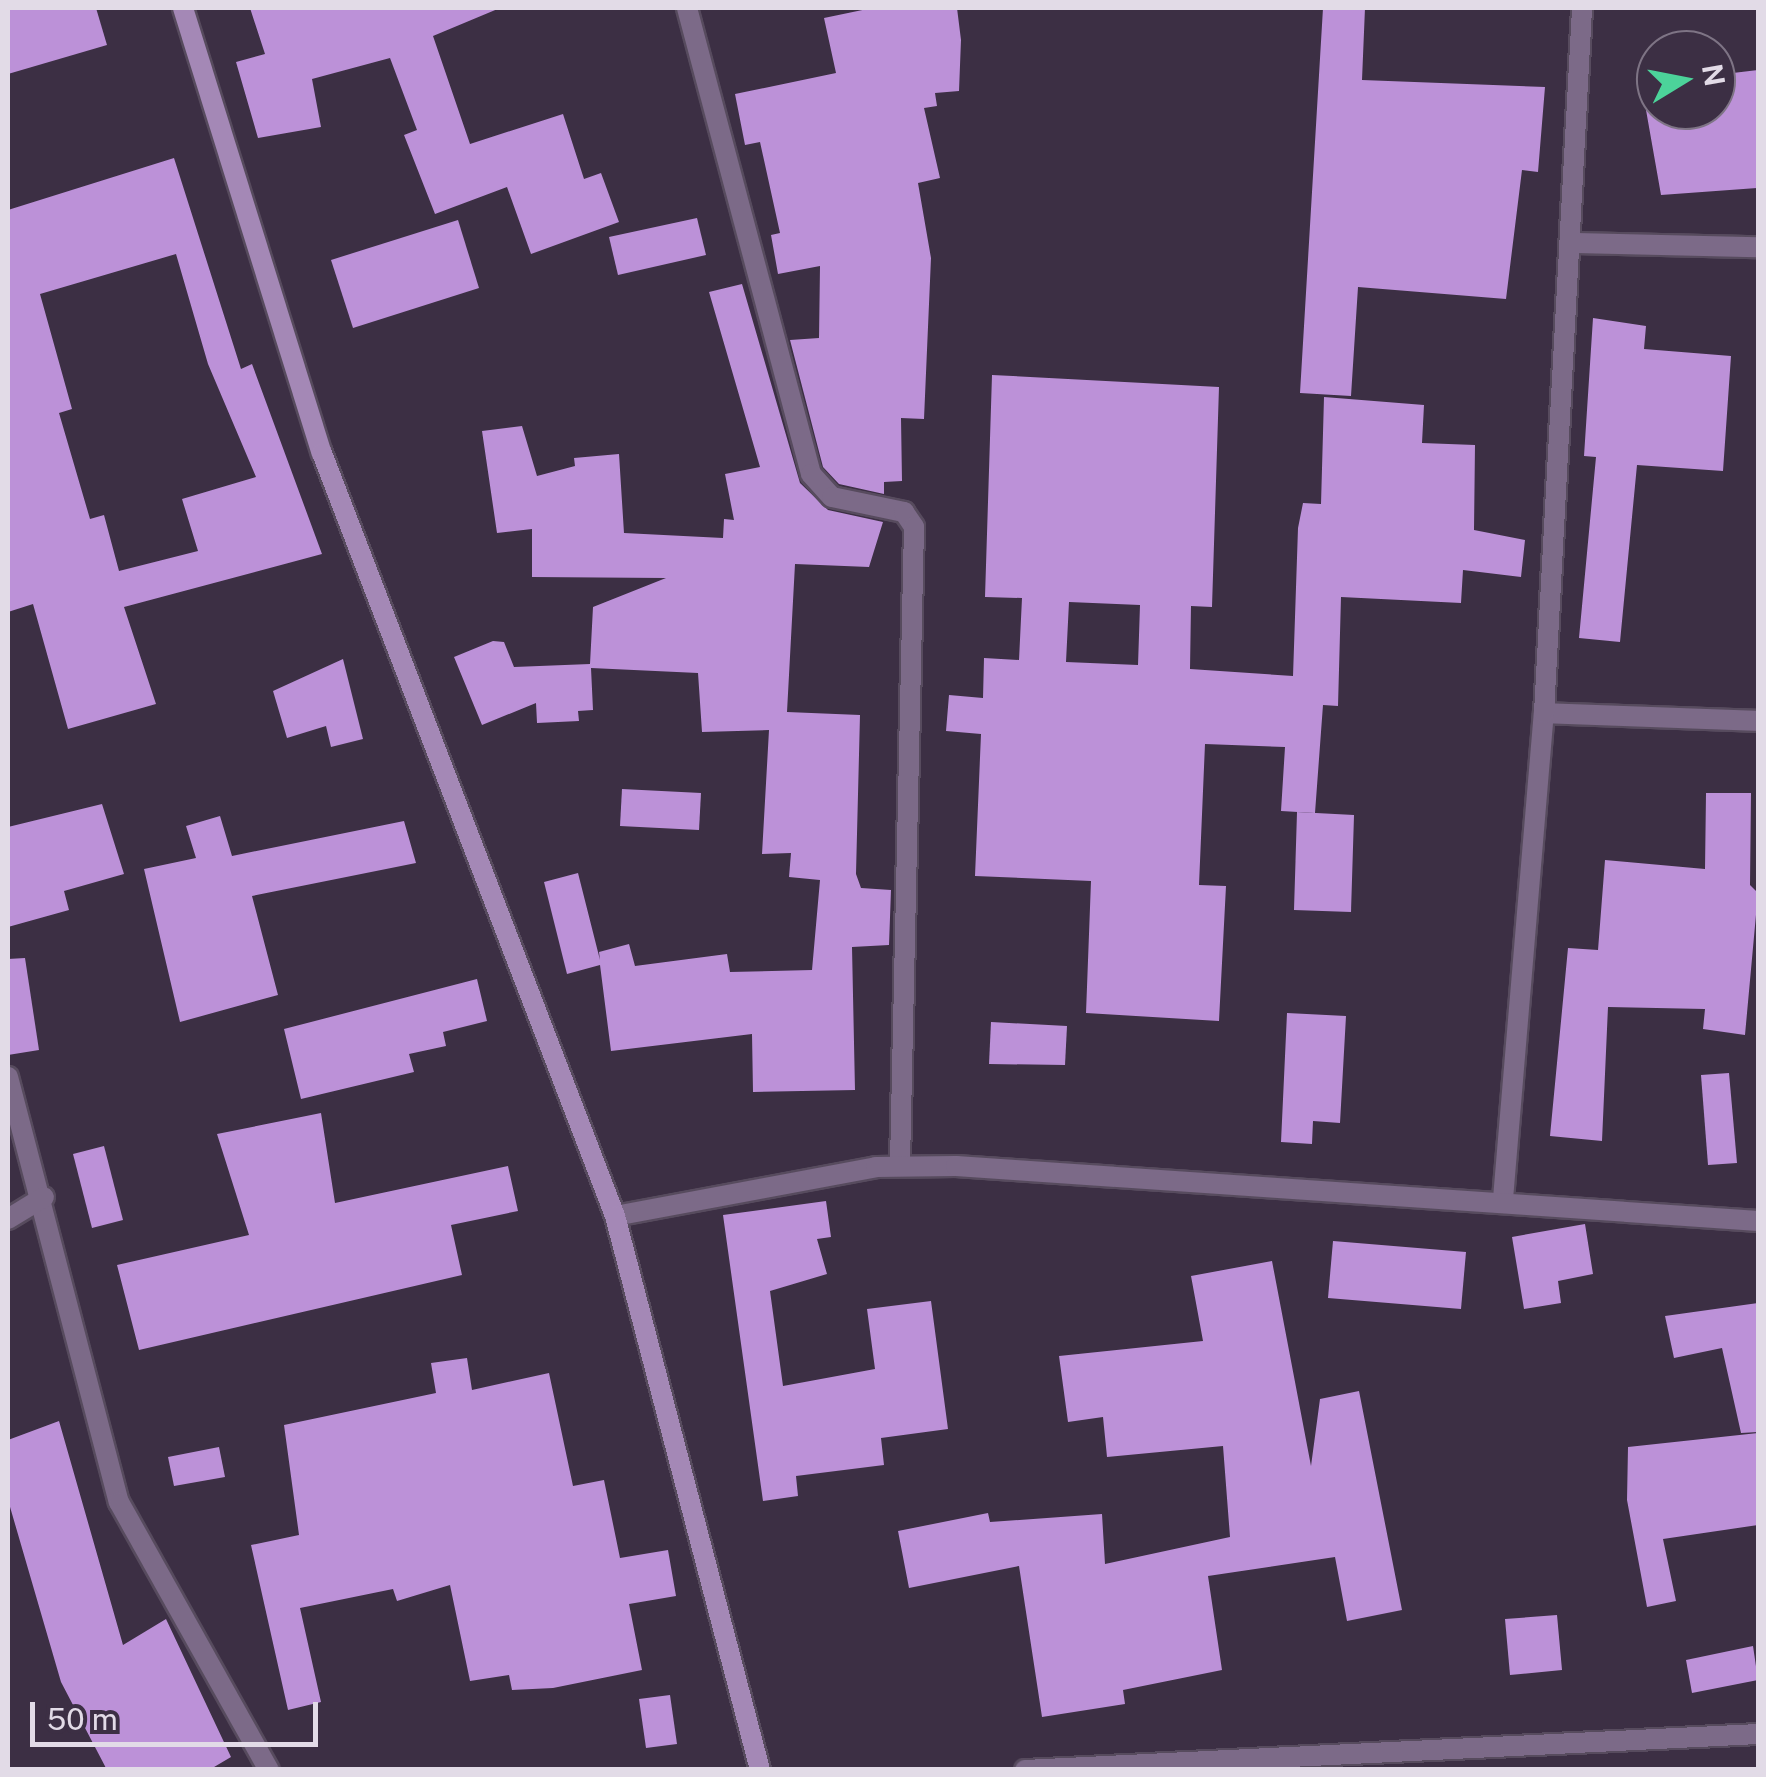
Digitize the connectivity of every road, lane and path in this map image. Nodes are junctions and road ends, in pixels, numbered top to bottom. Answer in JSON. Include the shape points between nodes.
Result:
{"nodes":[{"id":1,"x":183,"y":8,"type":"edge"},
{"id":2,"x":688,"y":8,"type":"edge"},
{"id":3,"x":1582,"y":8,"type":"edge"},
{"id":4,"x":1575,"y":243,"type":"junction"},
{"id":5,"x":1758,"y":248,"type":"edge"},
{"id":6,"x":1544,"y":713,"type":"junction"},
{"id":7,"x":1758,"y":721,"type":"edge"},
{"id":8,"x":8,"y":1077,"type":"edge"},
{"id":9,"x":900,"y":1166,"type":"junction"},
{"id":10,"x":44,"y":1197,"type":"junction"},
{"id":11,"x":1502,"y":1199,"type":"junction"},
{"id":12,"x":614,"y":1216,"type":"junction"},
{"id":13,"x":8,"y":1220,"type":"edge"},
{"id":14,"x":1758,"y":1221,"type":"edge"},
{"id":15,"x":1758,"y":1734,"type":"edge"},
{"id":16,"x":1278,"y":1762,"type":"edge"},
{"id":17,"x":269,"y":1770,"type":"edge"},
{"id":18,"x":760,"y":1770,"type":"edge"},
{"id":19,"x":1026,"y":1770,"type":"edge"}],
"edges":[{"from":1,"to":12,"type":"street","via":[[322,453]]},
{"from":2,"to":9,"type":"street","via":[[811,474],[832,497],[904,512],[914,527]]},
{"from":3,"to":4,"type":"street"},
{"from":4,"to":5,"type":"street"},
{"from":4,"to":6,"type":"street"},
{"from":6,"to":7,"type":"street"},
{"from":6,"to":11,"type":"street"},
{"from":8,"to":10,"type":"street"},
{"from":9,"to":11,"type":"street"},
{"from":9,"to":12,"type":"street"},
{"from":10,"to":13,"type":"street"},
{"from":10,"to":17,"type":"street","via":[[118,1502]]},
{"from":11,"to":14,"type":"street"},
{"from":12,"to":18,"type":"street"},
{"from":15,"to":16,"type":"street"},
{"from":16,"to":19,"type":"street"}]}
